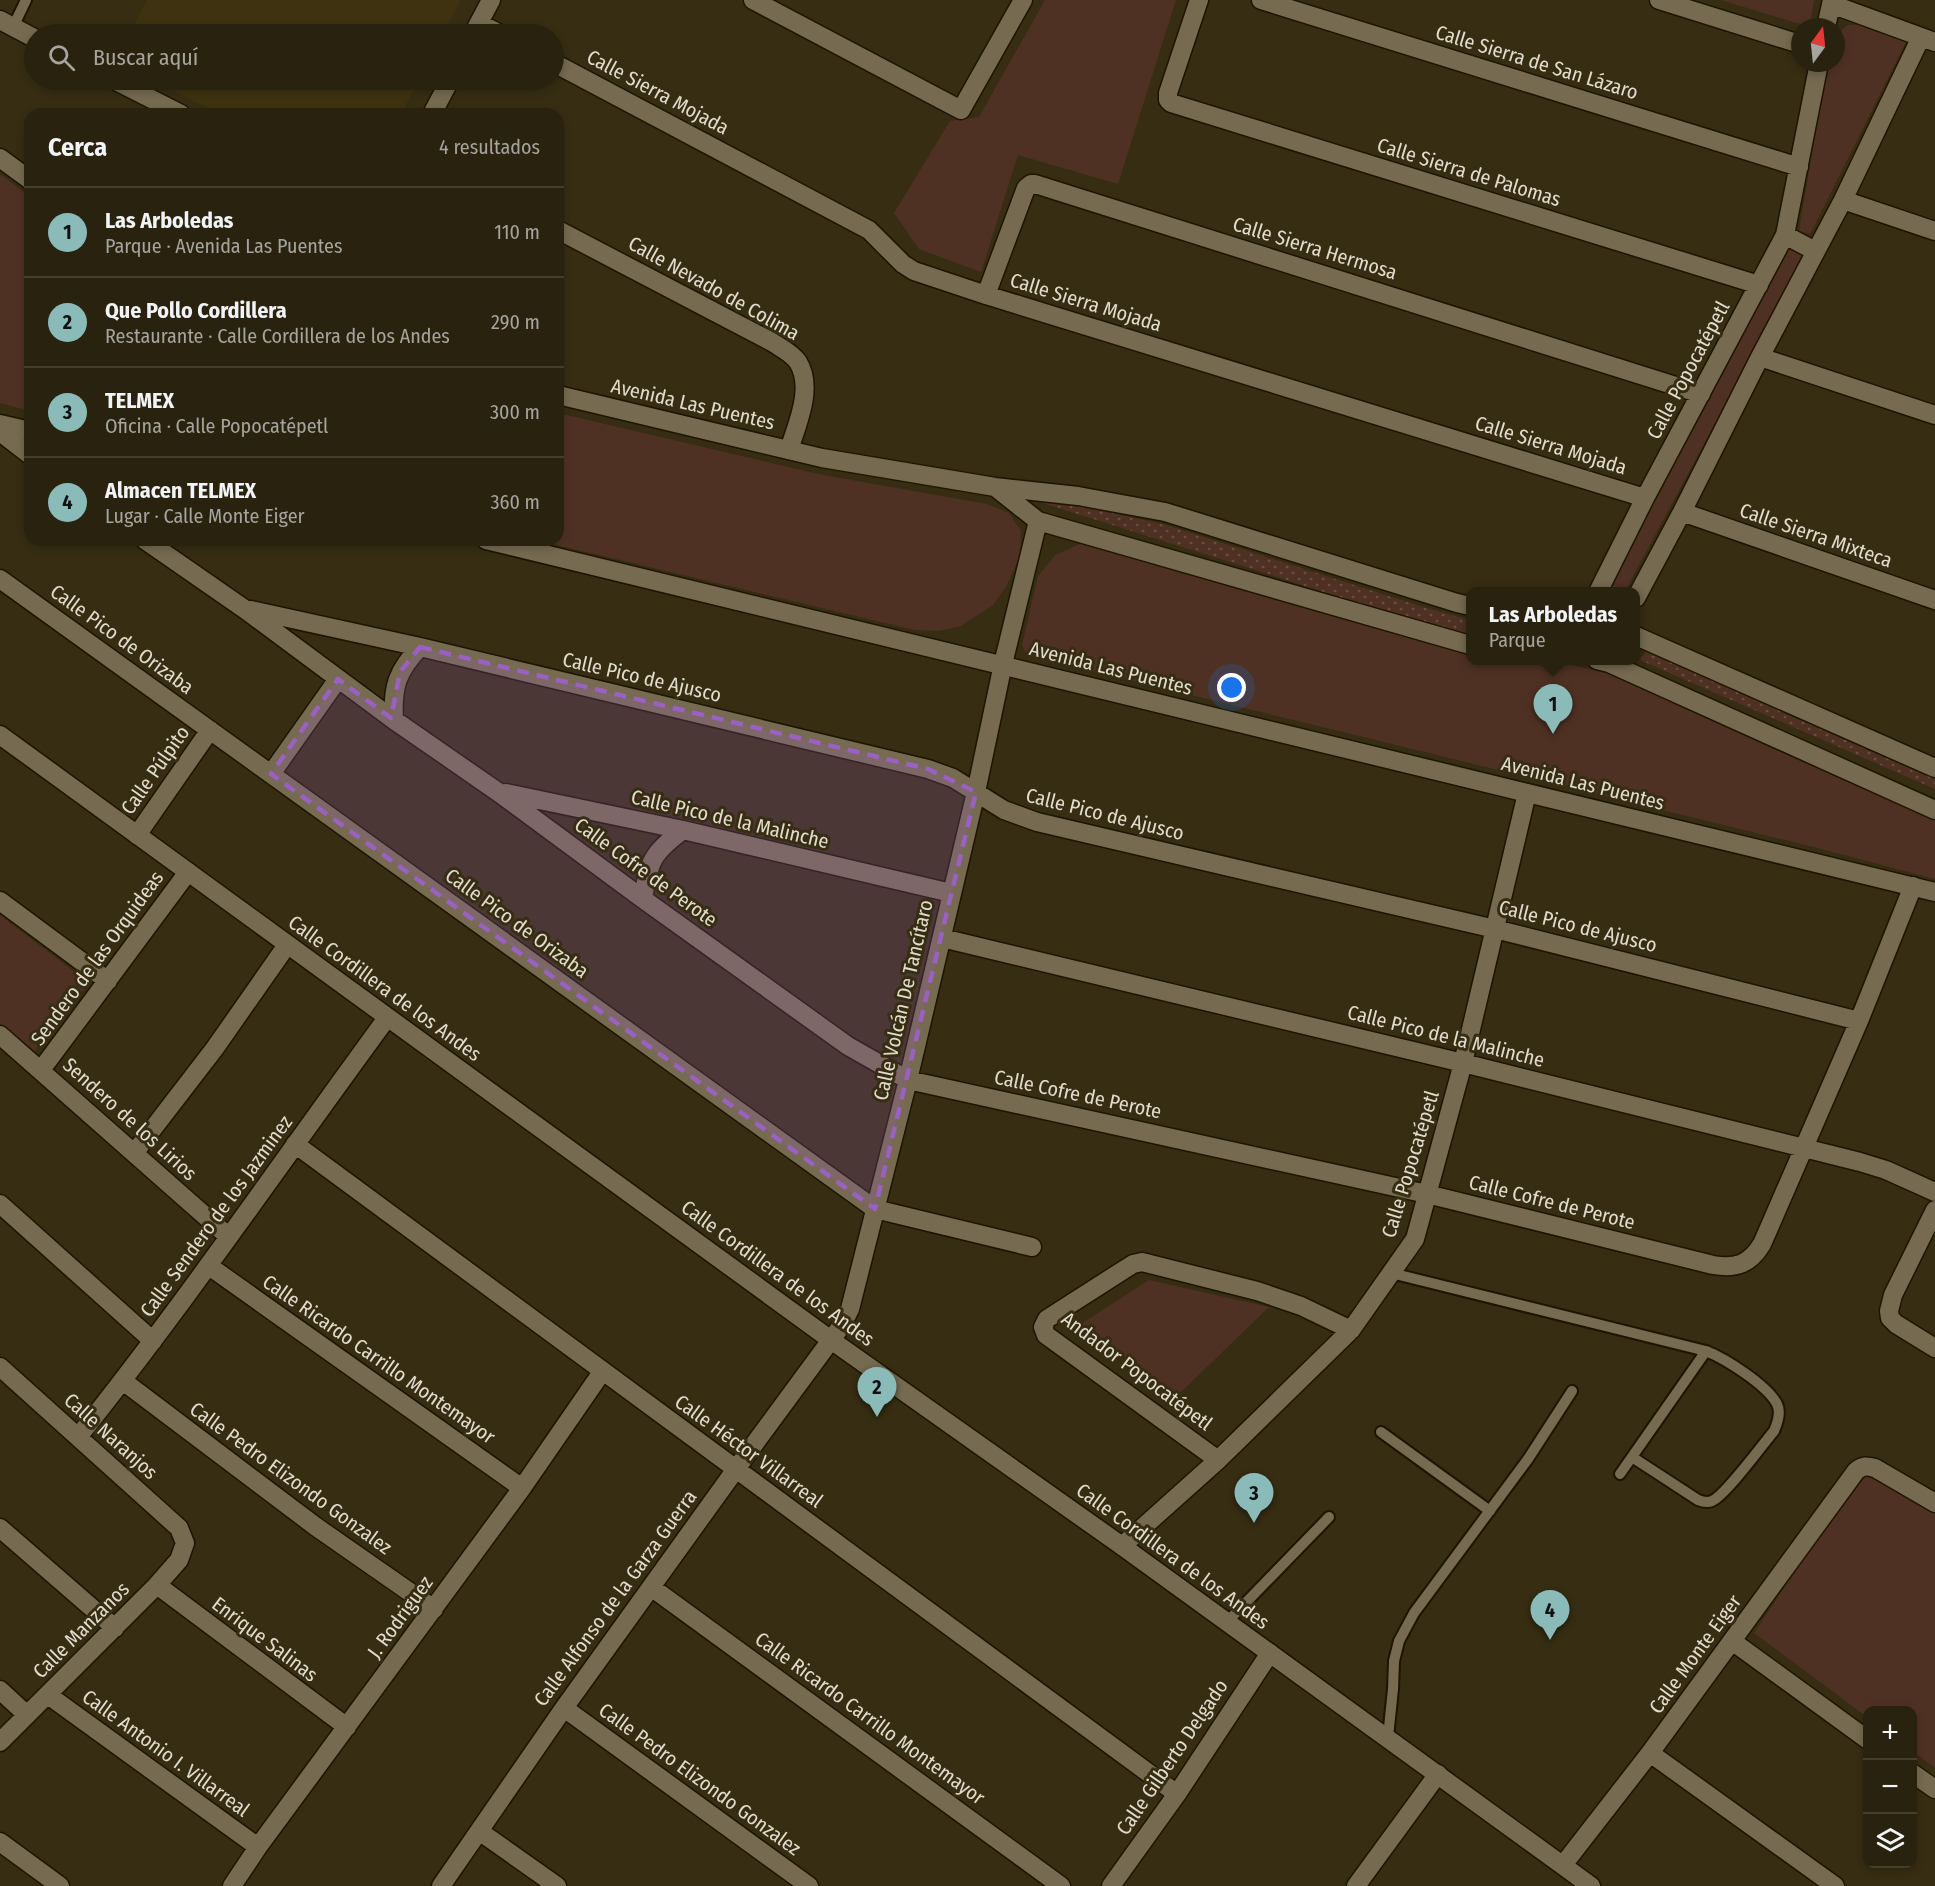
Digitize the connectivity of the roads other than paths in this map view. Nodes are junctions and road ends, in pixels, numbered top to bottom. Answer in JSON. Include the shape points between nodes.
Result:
{"nodes":[{"id":1,"x":26,"y":0,"type":"edge"},
{"id":2,"x":491,"y":0,"type":"edge"},
{"id":3,"x":753,"y":0,"type":"edge"},
{"id":4,"x":1023,"y":0,"type":"edge"},
{"id":5,"x":1199,"y":0,"type":"edge"},
{"id":6,"x":1261,"y":0,"type":"edge"},
{"id":7,"x":1659,"y":0,"type":"edge"},
{"id":8,"x":1831,"y":2,"type":"edge"},
{"id":9,"x":1828,"y":18,"type":"edge"},
{"id":10,"x":6,"y":23,"type":"edge"},
{"id":11,"x":479,"y":24,"type":"edge"},
{"id":12,"x":24,"y":33,"type":"edge"},
{"id":13,"x":1928,"y":40,"type":"edge"},
{"id":14,"x":1791,"y":41,"type":"edge"},
{"id":15,"x":564,"y":68,"type":"edge"},
{"id":16,"x":1817,"y":72,"type":"edge"},
{"id":17,"x":134,"y":90,"type":"edge"},
{"id":18,"x":445,"y":90,"type":"edge"},
{"id":19,"x":169,"y":108,"type":"edge"},
{"id":20,"x":435,"y":108,"type":"edge"},
{"id":21,"x":0,"y":158,"type":"edge"},
{"id":22,"x":1799,"y":167,"type":"junction"},
{"id":23,"x":24,"y":176,"type":"edge"},
{"id":24,"x":1843,"y":200,"type":"junction"},
{"id":25,"x":1935,"y":231,"type":"edge"},
{"id":26,"x":564,"y":233,"type":"edge"},
{"id":27,"x":1785,"y":235,"type":"junction"},
{"id":28,"x":1815,"y":251,"type":"junction"},
{"id":29,"x":1759,"y":285,"type":"junction"},
{"id":30,"x":986,"y":295,"type":"junction"},
{"id":31,"x":1760,"y":357,"type":"junction"},
{"id":32,"x":1701,"y":394,"type":"junction"},
{"id":33,"x":564,"y":396,"type":"edge"},
{"id":34,"x":1935,"y":416,"type":"edge"},
{"id":35,"x":0,"y":424,"type":"edge"},
{"id":36,"x":24,"y":430,"type":"edge"},
{"id":37,"x":0,"y":432,"type":"edge"},
{"id":38,"x":24,"y":450,"type":"edge"},
{"id":39,"x":789,"y":450,"type":"junction"},
{"id":40,"x":995,"y":487,"type":"junction"},
{"id":41,"x":1645,"y":498,"type":"junction"},
{"id":42,"x":1682,"y":512,"type":"junction"},
{"id":43,"x":1038,"y":521,"type":"junction"},
{"id":44,"x":154,"y":546,"type":"edge"},
{"id":45,"x":511,"y":546,"type":"edge"},
{"id":46,"x":0,"y":579,"type":"edge"},
{"id":47,"x":1600,"y":587,"type":"edge"},
{"id":48,"x":1640,"y":589,"type":"edge"},
{"id":49,"x":1935,"y":600,"type":"edge"},
{"id":50,"x":1466,"y":605,"type":"edge"},
{"id":51,"x":243,"y":608,"type":"junction"},
{"id":52,"x":1640,"y":638,"type":"edge"},
{"id":53,"x":1466,"y":644,"type":"edge"},
{"id":54,"x":420,"y":647,"type":"junction"},
{"id":55,"x":1003,"y":664,"type":"junction"},
{"id":56,"x":1614,"y":665,"type":"edge"},
{"id":57,"x":338,"y":679,"type":"junction"},
{"id":58,"x":394,"y":720,"type":"junction"},
{"id":59,"x":210,"y":730,"type":"junction"},
{"id":60,"x":0,"y":735,"type":"edge"},
{"id":61,"x":1935,"y":768,"type":"edge"},
{"id":62,"x":272,"y":774,"type":"junction"},
{"id":63,"x":498,"y":792,"type":"junction"},
{"id":64,"x":976,"y":792,"type":"junction"},
{"id":65,"x":1527,"y":793,"type":"junction"},
{"id":66,"x":1935,"y":810,"type":"edge"},
{"id":67,"x":683,"y":830,"type":"junction"},
{"id":68,"x":137,"y":835,"type":"junction"},
{"id":69,"x":188,"y":872,"type":"junction"},
{"id":70,"x":1913,"y":886,"type":"junction"},
{"id":71,"x":1935,"y":892,"type":"edge"},
{"id":72,"x":951,"y":893,"type":"junction"},
{"id":73,"x":642,"y":899,"type":"junction"},
{"id":74,"x":0,"y":901,"type":"edge"},
{"id":75,"x":1495,"y":929,"type":"junction"},
{"id":76,"x":942,"y":938,"type":"junction"},
{"id":77,"x":287,"y":945,"type":"junction"},
{"id":78,"x":108,"y":981,"type":"junction"},
{"id":79,"x":387,"y":1018,"type":"junction"},
{"id":80,"x":1859,"y":1021,"type":"junction"},
{"id":81,"x":0,"y":1035,"type":"edge"},
{"id":82,"x":1463,"y":1063,"type":"junction"},
{"id":83,"x":41,"y":1070,"type":"junction"},
{"id":84,"x":908,"y":1080,"type":"junction"},
{"id":85,"x":295,"y":1144,"type":"junction"},
{"id":86,"x":1804,"y":1148,"type":"junction"},
{"id":87,"x":135,"y":1152,"type":"junction"},
{"id":88,"x":1935,"y":1192,"type":"edge"},
{"id":89,"x":1427,"y":1194,"type":"junction"},
{"id":90,"x":0,"y":1204,"type":"edge"},
{"id":91,"x":875,"y":1209,"type":"junction"},
{"id":92,"x":1935,"y":1210,"type":"edge"},
{"id":93,"x":230,"y":1237,"type":"junction"},
{"id":94,"x":1032,"y":1247,"type":"dead end"},
{"id":95,"x":209,"y":1266,"type":"junction"},
{"id":96,"x":1391,"y":1274,"type":"junction"},
{"id":97,"x":1351,"y":1330,"type":"junction"},
{"id":98,"x":831,"y":1340,"type":"junction"},
{"id":99,"x":153,"y":1341,"type":"junction"},
{"id":100,"x":1935,"y":1348,"type":"edge"},
{"id":101,"x":1706,"y":1351,"type":"junction"},
{"id":102,"x":0,"y":1367,"type":"edge"},
{"id":103,"x":602,"y":1372,"type":"junction"},
{"id":104,"x":123,"y":1381,"type":"junction"},
{"id":105,"x":1572,"y":1391,"type":"dead end"},
{"id":106,"x":1381,"y":1432,"type":"dead end"},
{"id":107,"x":78,"y":1437,"type":"junction"},
{"id":108,"x":1632,"y":1457,"type":"junction"},
{"id":109,"x":1218,"y":1460,"type":"junction"},
{"id":110,"x":736,"y":1469,"type":"junction"},
{"id":111,"x":1620,"y":1474,"type":"dead end"},
{"id":112,"x":522,"y":1488,"type":"junction"},
{"id":113,"x":1935,"y":1503,"type":"edge"},
{"id":114,"x":1490,"y":1510,"type":"junction"},
{"id":115,"x":1329,"y":1517,"type":"dead end"},
{"id":116,"x":0,"y":1528,"type":"edge"},
{"id":117,"x":185,"y":1543,"type":"joint"},
{"id":118,"x":1122,"y":1546,"type":"junction"},
{"id":119,"x":157,"y":1585,"type":"junction"},
{"id":120,"x":651,"y":1587,"type":"junction"},
{"id":121,"x":434,"y":1609,"type":"junction"},
{"id":122,"x":1227,"y":1622,"type":"junction"},
{"id":123,"x":115,"y":1628,"type":"junction"},
{"id":124,"x":1732,"y":1641,"type":"junction"},
{"id":125,"x":1270,"y":1653,"type":"junction"},
{"id":126,"x":0,"y":1690,"type":"edge"},
{"id":127,"x":48,"y":1695,"type":"junction"},
{"id":128,"x":564,"y":1708,"type":"junction"},
{"id":129,"x":27,"y":1715,"type":"junction"},
{"id":130,"x":347,"y":1727,"type":"junction"},
{"id":131,"x":1863,"y":1736,"type":"edge"},
{"id":132,"x":1388,"y":1737,"type":"junction"},
{"id":133,"x":0,"y":1742,"type":"edge"},
{"id":134,"x":1650,"y":1753,"type":"junction"},
{"id":135,"x":1438,"y":1774,"type":"junction"},
{"id":136,"x":1917,"y":1777,"type":"edge"},
{"id":137,"x":1935,"y":1790,"type":"edge"},
{"id":138,"x":1177,"y":1794,"type":"junction"},
{"id":139,"x":479,"y":1831,"type":"junction"},
{"id":140,"x":0,"y":1842,"type":"edge"},
{"id":141,"x":258,"y":1847,"type":"junction"},
{"id":142,"x":1563,"y":1865,"type":"junction"},
{"id":143,"x":60,"y":1886,"type":"edge"},
{"id":144,"x":232,"y":1886,"type":"edge"},
{"id":145,"x":441,"y":1886,"type":"edge"},
{"id":146,"x":557,"y":1886,"type":"edge"},
{"id":147,"x":809,"y":1886,"type":"edge"},
{"id":148,"x":1061,"y":1886,"type":"edge"},
{"id":149,"x":1111,"y":1886,"type":"edge"},
{"id":150,"x":1356,"y":1886,"type":"edge"},
{"id":151,"x":1591,"y":1886,"type":"edge"},
{"id":152,"x":1835,"y":1886,"type":"edge"}],
"edges":[{"from":1,"to":10,"type":"lane"},
{"from":2,"to":11,"type":"street"},
{"from":3,"to":4,"type":"street","via":[[961,110]]},
{"from":5,"to":29,"type":"street","name":"Calle Sierra de Palomas","via":[[1168,93],[1168,100],[1175,105]]},
{"from":6,"to":22,"type":"street","name":"Calle Sierra de San Lázaro"},
{"from":7,"to":14,"type":"street"},
{"from":8,"to":9,"type":"street"},
{"from":8,"to":13,"type":"street"},
{"from":10,"to":12,"type":"street"},
{"from":13,"to":24,"type":"street"},
{"from":15,"to":30,"type":"street","name":"Calle Sierra Mojada","via":[[869,230],[914,271]]},
{"from":16,"to":22,"type":"street","name":"Calle Popocatépetl"},
{"from":17,"to":19,"type":"street"},
{"from":18,"to":20,"type":"street"},
{"from":21,"to":23,"type":"street"},
{"from":22,"to":27,"type":"street","name":"Calle Popocatépetl"},
{"from":24,"to":25,"type":"street"},
{"from":24,"to":28,"type":"street"},
{"from":26,"to":39,"type":"street","name":"Calle Nevado de Colima","via":[[789,353],[797,361],[804,383],[804,399]]},
{"from":27,"to":28,"type":"street"},
{"from":27,"to":29,"type":"street","name":"Calle Popocatépetl"},
{"from":28,"to":31,"type":"street"},
{"from":29,"to":32,"type":"street","name":"Calle Popocatépetl"},
{"from":30,"to":32,"type":"street","name":"Calle Sierra Hermosa","via":[[1026,188],[1035,184]]},
{"from":30,"to":41,"type":"street","name":"Calle Sierra Mojada"},
{"from":31,"to":34,"type":"street"},
{"from":31,"to":42,"type":"street"},
{"from":32,"to":41,"type":"street","name":"Calle Popocatépetl"},
{"from":33,"to":39,"type":"street","name":"Avenida Las Puentes"},
{"from":35,"to":36,"type":"street"},
{"from":37,"to":38,"type":"street"},
{"from":39,"to":40,"type":"street","name":"Avenida Las Puentes"},
{"from":40,"to":43,"type":"street","name":"Avenida Las Puentes"},
{"from":40,"to":50,"type":"street","name":"Avenida Las Puentes","via":[[1078,496],[1165,512]]},
{"from":41,"to":47,"type":"street","name":"Calle Popocatépetl"},
{"from":42,"to":48,"type":"street"},
{"from":42,"to":49,"type":"street","name":"Calle Sierra Mixteca"},
{"from":43,"to":53,"type":"street","name":"Avenida Las Puentes"},
{"from":43,"to":55,"type":"street","name":"Calle Volcán De Tancítaro"},
{"from":44,"to":51,"type":"street","name":"Calle Cofre de Perote"},
{"from":45,"to":55,"type":"street","name":"Avenida Las Puentes"},
{"from":46,"to":59,"type":"street","name":"Calle Pico de Orizaba"},
{"from":51,"to":54,"type":"street","name":"Calle Pico de Ajusco"},
{"from":51,"to":57,"type":"street","name":"Calle Cofre de Perote"},
{"from":52,"to":61,"type":"street"},
{"from":54,"to":58,"type":"street","via":[[406,662],[395,687]]},
{"from":54,"to":64,"type":"street","name":"Calle Pico de Ajusco","via":[[936,771]]},
{"from":55,"to":64,"type":"street","name":"Calle Volcán De Tancítaro"},
{"from":55,"to":65,"type":"street","name":"Avenida Las Puentes"},
{"from":56,"to":66,"type":"street"},
{"from":57,"to":58,"type":"street","name":"Calle Cofre de Perote"},
{"from":57,"to":62,"type":"street"},
{"from":58,"to":63,"type":"street","name":"Calle Cofre de Perote"},
{"from":59,"to":62,"type":"street","name":"Calle Pico de Orizaba"},
{"from":59,"to":68,"type":"street","name":"Calle Púlpito"},
{"from":60,"to":68,"type":"street","name":"Calle Cordillera de los Andes"},
{"from":62,"to":91,"type":"street","name":"Calle Pico de Orizaba"},
{"from":63,"to":67,"type":"street","name":"Calle Pico de la Malinche"},
{"from":63,"to":73,"type":"street","name":"Calle Cofre de Perote"},
{"from":64,"to":72,"type":"street","name":"Calle Volcán De Tancítaro"},
{"from":64,"to":75,"type":"street","name":"Calle Pico de Ajusco","via":[[1004,810],[1037,822]]},
{"from":65,"to":70,"type":"street","name":"Avenida Las Puentes"},
{"from":65,"to":75,"type":"street","name":"Calle Popocatépetl"},
{"from":67,"to":72,"type":"street","name":"Calle Pico de la Malinche"},
{"from":67,"to":73,"type":"street","via":[[662,846],[653,859]]},
{"from":68,"to":69,"type":"street","name":"Calle Cordillera de los Andes"},
{"from":69,"to":77,"type":"street","name":"Calle Cordillera de los Andes"},
{"from":69,"to":78,"type":"street","name":"Sendero de las Orquideas"},
{"from":70,"to":71,"type":"street","name":"Avenida Las Puentes"},
{"from":70,"to":80,"type":"street","name":"Calle Cofre de Perote"},
{"from":72,"to":76,"type":"street","name":"Calle Volcán De Tancítaro"},
{"from":73,"to":84,"type":"street","name":"Calle Cofre de Perote","via":[[848,1046]]},
{"from":74,"to":78,"type":"street"},
{"from":75,"to":80,"type":"street","name":"Calle Pico de Ajusco"},
{"from":75,"to":82,"type":"street","name":"Calle Popocatépetl"},
{"from":76,"to":82,"type":"street","name":"Calle Pico de la Malinche"},
{"from":76,"to":84,"type":"street","name":"Calle Volcán De Tancítaro"},
{"from":77,"to":79,"type":"street","name":"Calle Cordillera de los Andes"},
{"from":77,"to":87,"type":"street"},
{"from":78,"to":83,"type":"street","name":"Sendero de las Orquideas"},
{"from":79,"to":85,"type":"street","name":"Calle Sendero de los Jazminez"},
{"from":79,"to":98,"type":"street","name":"Calle Cordillera de los Andes"},
{"from":80,"to":86,"type":"street","name":"Calle Cofre de Perote"},
{"from":81,"to":83,"type":"street","name":"Sendero de los Lirios"},
{"from":82,"to":86,"type":"street","name":"Calle Pico de la Malinche"},
{"from":82,"to":89,"type":"street","name":"Calle Popocatépetl"},
{"from":83,"to":87,"type":"street","name":"Sendero de los Lirios"},
{"from":84,"to":89,"type":"street","name":"Calle Cofre de Perote"},
{"from":84,"to":91,"type":"street","name":"Calle Volcán De Tancítaro"},
{"from":85,"to":93,"type":"street","name":"Calle Sendero de los Jazminez"},
{"from":85,"to":103,"type":"street","name":"Calle Héctor Villarreal"},
{"from":86,"to":88,"type":"street","name":"Calle Pico de la Malinche","via":[[1886,1170]]},
{"from":86,"to":89,"type":"street","name":"Calle Cofre de Perote","via":[[1762,1244],[1748,1262],[1730,1268]]},
{"from":87,"to":93,"type":"street","name":"Sendero de los Lirios"},
{"from":89,"to":96,"type":"street","name":"Calle Popocatépetl","via":[[1415,1239]]},
{"from":90,"to":99,"type":"street"},
{"from":91,"to":94,"type":"street","name":"Calle Pico de Orizaba"},
{"from":91,"to":98,"type":"street","name":"Calle Volcán De Tancítaro","via":[[850,1309]]},
{"from":92,"to":100,"type":"street","via":[[1889,1311],[1896,1324]]},
{"from":93,"to":95,"type":"street","name":"Calle Sendero de los Jazminez"},
{"from":95,"to":99,"type":"street","name":"Calle Sendero de los Jazminez"},
{"from":95,"to":112,"type":"street","name":"Calle Ricardo Carrillo Montemayor"},
{"from":96,"to":97,"type":"street","name":"Calle Popocatépetl"},
{"from":96,"to":101,"type":"lane"},
{"from":97,"to":109,"type":"street","name":"Calle Popocatépetl"},
{"from":97,"to":109,"type":"street","name":"Andador Popocatépetl","via":[[1301,1306],[1257,1291],[1142,1262],[1047,1319],[1043,1328],[1046,1335]]},
{"from":98,"to":110,"type":"street","name":"Calle Alfonso de la Garza Guerra"},
{"from":98,"to":118,"type":"street","name":"Calle Cordillera de los Andes"},
{"from":99,"to":104,"type":"street","name":"Calle Sendero de los Jazminez"},
{"from":101,"to":108,"type":"lane"},
{"from":101,"to":108,"type":"lane","via":[[1750,1377],[1772,1397],[1779,1411],[1774,1431],[1725,1491],[1708,1502],[1698,1500]]},
{"from":102,"to":107,"type":"street","name":"Calle Naranjos"},
{"from":103,"to":110,"type":"street","name":"Calle Héctor Villarreal"},
{"from":103,"to":112,"type":"street","name":"J. Rodriguez"},
{"from":104,"to":107,"type":"street","name":"Calle Sendero de los Jazminez"},
{"from":104,"to":121,"type":"street","name":"Calle Pedro Elizondo Gonzalez","via":[[315,1527]]},
{"from":105,"to":114,"type":"lane"},
{"from":106,"to":114,"type":"lane"},
{"from":107,"to":117,"type":"street","name":"Calle Naranjos","via":[[179,1528]]},
{"from":108,"to":111,"type":"lane"},
{"from":109,"to":118,"type":"street","name":"Calle Popocatépetl"},
{"from":110,"to":120,"type":"street","name":"Calle Alfonso de la Garza Guerra"},
{"from":110,"to":138,"type":"street","name":"Calle Héctor Villarreal"},
{"from":112,"to":121,"type":"street","name":"J. Rodriguez"},
{"from":113,"to":124,"type":"street","name":"Calle Monte Eiger","via":[[1875,1468],[1860,1467]]},
{"from":114,"to":132,"type":"lane","via":[[1414,1613],[1399,1641]]},
{"from":115,"to":122,"type":"lane"},
{"from":116,"to":123,"type":"street"},
{"from":117,"to":119,"type":"street","name":"Calle Manzanos","via":[[180,1560]]},
{"from":118,"to":122,"type":"street","name":"Calle Cordillera de los Andes"},
{"from":119,"to":123,"type":"street","name":"Calle Manzanos"},
{"from":119,"to":130,"type":"street","name":"Enrique Salinas"},
{"from":120,"to":128,"type":"street","name":"Calle Alfonso de la Garza Guerra"},
{"from":120,"to":148,"type":"street","name":"Calle Ricardo Carrillo Montemayor"},
{"from":121,"to":130,"type":"street","name":"J. Rodriguez"},
{"from":122,"to":125,"type":"street","name":"Calle Cordillera de los Andes"},
{"from":123,"to":127,"type":"street","name":"Calle Manzanos"},
{"from":124,"to":131,"type":"street"},
{"from":124,"to":134,"type":"street","name":"Calle Monte Eiger"},
{"from":125,"to":132,"type":"street","name":"Calle Cordillera de los Andes"},
{"from":125,"to":138,"type":"street","name":"Calle Gilberto Delgado"},
{"from":126,"to":129,"type":"street"},
{"from":127,"to":129,"type":"street","name":"Calle Manzanos"},
{"from":127,"to":141,"type":"street","name":"Calle Antonio I. Villarreal"},
{"from":128,"to":139,"type":"street","name":"Calle Alfonso de la Garza Guerra"},
{"from":128,"to":147,"type":"street","name":"Calle Pedro Elizondo Gonzalez"},
{"from":129,"to":133,"type":"street","name":"Calle Manzanos"},
{"from":130,"to":141,"type":"street","name":"J. Rodriguez"},
{"from":132,"to":135,"type":"street","name":"Calle Cordillera de los Andes"},
{"from":134,"to":142,"type":"street","name":"Calle Monte Eiger"},
{"from":134,"to":152,"type":"street"},
{"from":135,"to":142,"type":"street","name":"Calle Cordillera de los Andes"},
{"from":135,"to":150,"type":"street"},
{"from":136,"to":137,"type":"street"},
{"from":138,"to":149,"type":"street","name":"Calle Gilberto Delgado"},
{"from":139,"to":145,"type":"street","name":"Calle Alfonso de la Garza Guerra"},
{"from":139,"to":146,"type":"street"},
{"from":140,"to":143,"type":"street"},
{"from":141,"to":144,"type":"street","name":"J. Rodriguez"},
{"from":142,"to":151,"type":"street","name":"Calle Cordillera de los Andes"}]}
